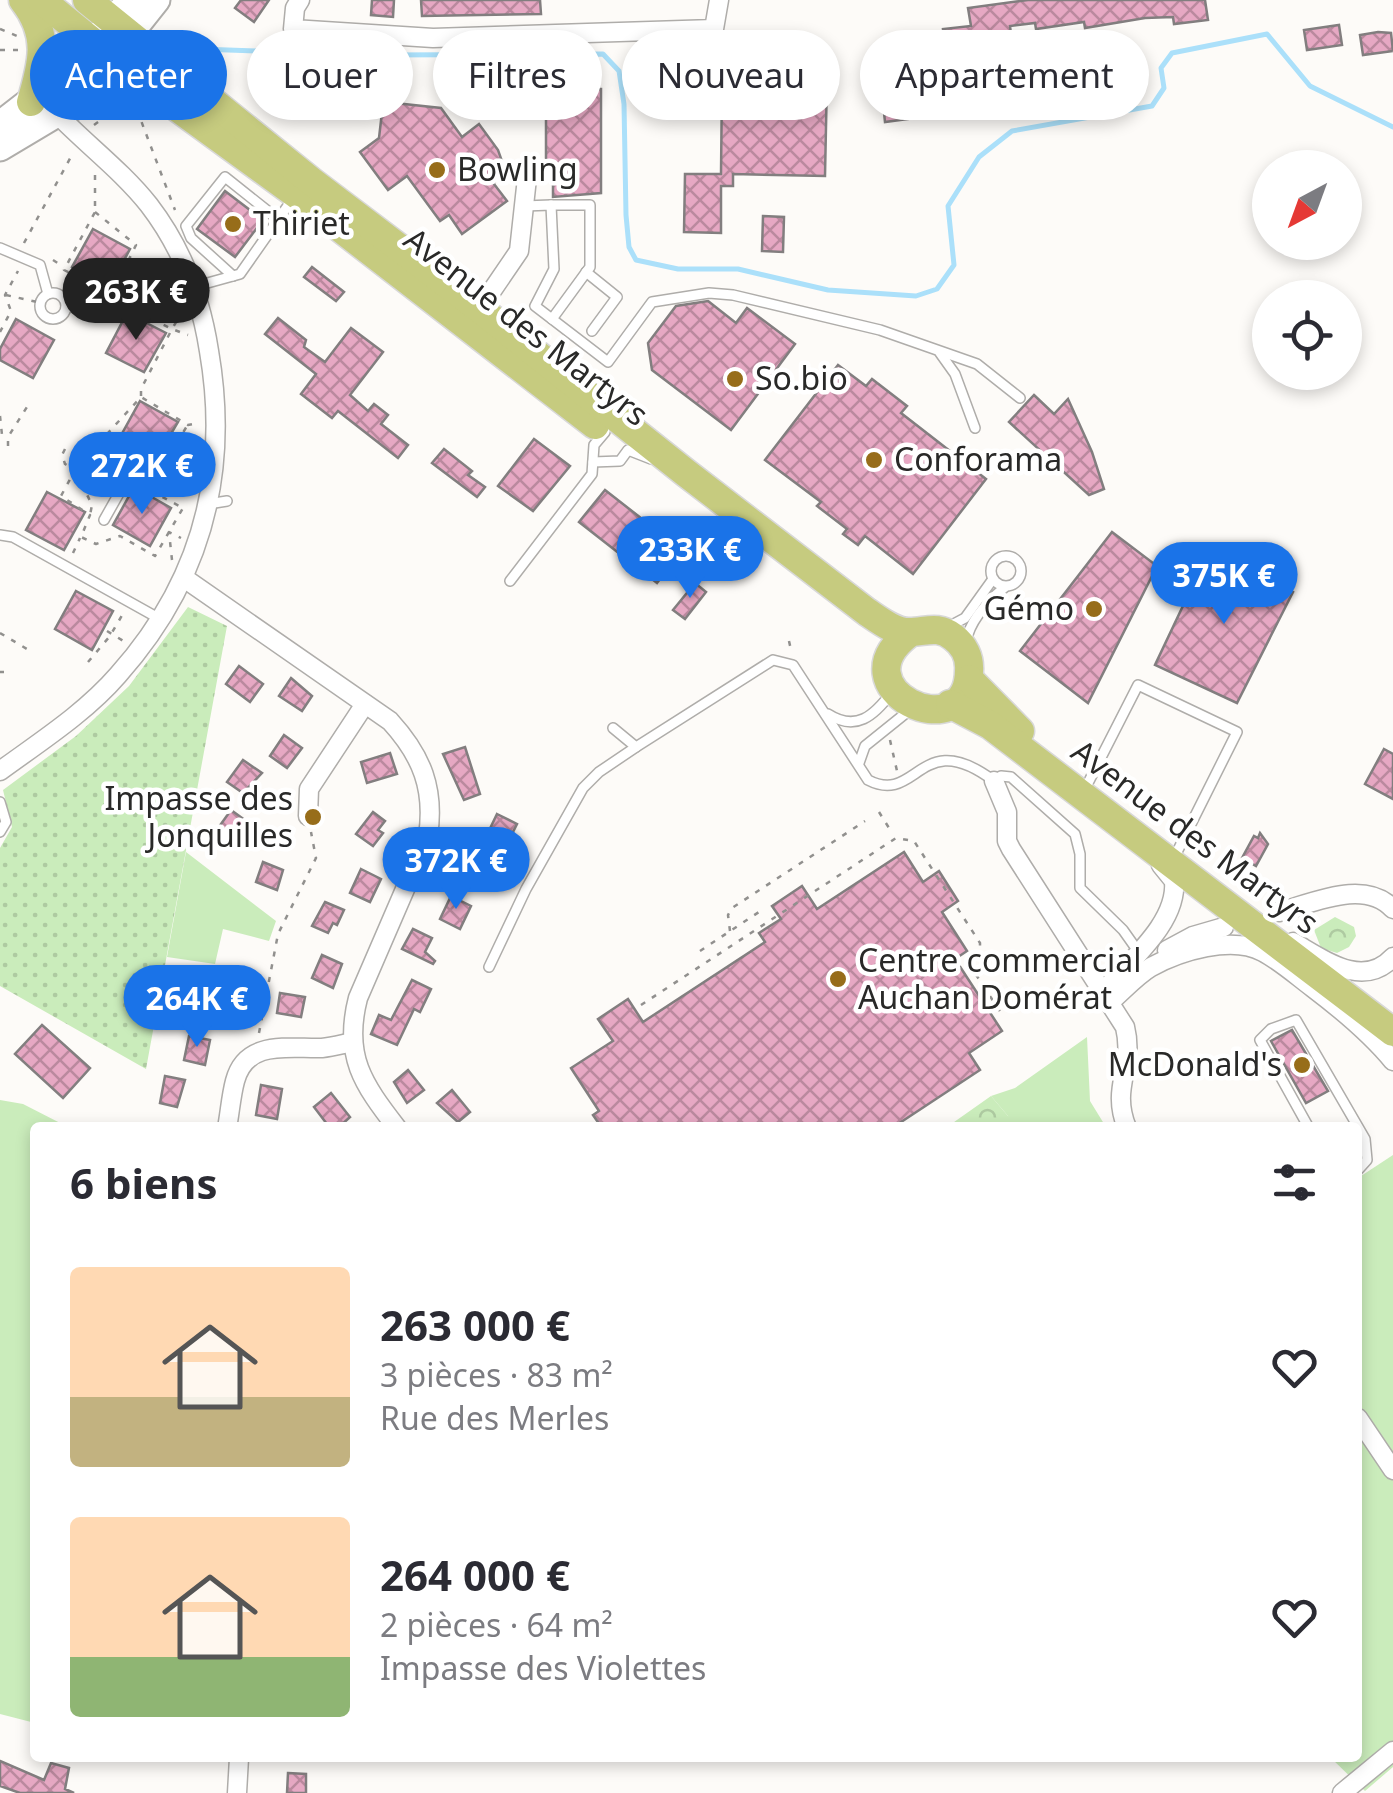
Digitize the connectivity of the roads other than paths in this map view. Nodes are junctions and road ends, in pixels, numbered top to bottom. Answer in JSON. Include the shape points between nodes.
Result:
{"nodes":[{"id":1,"x":24,"y":0,"type":"edge"},
{"id":2,"x":41,"y":0,"type":"edge"},
{"id":3,"x":86,"y":0,"type":"edge"},
{"id":4,"x":157,"y":0,"type":"edge"},
{"id":5,"x":300,"y":0,"type":"edge"},
{"id":6,"x":719,"y":0,"type":"edge"},
{"id":7,"x":125,"y":18,"type":"edge"},
{"id":8,"x":39,"y":30,"type":"edge"},
{"id":9,"x":78,"y":30,"type":"edge"},
{"id":10,"x":30,"y":102,"type":"edge"},
{"id":11,"x":45,"y":120,"type":"edge"},
{"id":12,"x":72,"y":120,"type":"edge"},
{"id":13,"x":178,"y":120,"type":"edge"},
{"id":14,"x":0,"y":124,"type":"edge"},
{"id":15,"x":0,"y":148,"type":"edge"},
{"id":16,"x":528,"y":168,"type":"dead end"},
{"id":17,"x":296,"y":194,"type":"junction"},
{"id":18,"x":552,"y":205,"type":"junction"},
{"id":19,"x":524,"y":206,"type":"junction"},
{"id":20,"x":278,"y":220,"type":"junction"},
{"id":21,"x":0,"y":248,"type":"edge"},
{"id":22,"x":586,"y":272,"type":"junction"},
{"id":23,"x":234,"y":276,"type":"junction"},
{"id":24,"x":190,"y":279,"type":"junction"},
{"id":25,"x":48,"y":294,"type":"junction"},
{"id":26,"x":66,"y":307,"type":"junction"},
{"id":27,"x":474,"y":317,"type":"junction"},
{"id":28,"x":552,"y":319,"type":"junction"},
{"id":29,"x":592,"y":331,"type":"dead end"},
{"id":30,"x":938,"y":350,"type":"junction"},
{"id":31,"x":1020,"y":398,"type":"dead end"},
{"id":32,"x":975,"y":428,"type":"dead end"},
{"id":33,"x":604,"y":432,"type":"junction"},
{"id":34,"x":628,"y":450,"type":"junction"},
{"id":35,"x":593,"y":462,"type":"junction"},
{"id":36,"x":686,"y":473,"type":"junction"},
{"id":37,"x":214,"y":479,"type":"junction"},
{"id":38,"x":104,"y":520,"type":"dead end"},
{"id":39,"x":0,"y":535,"type":"edge"},
{"id":40,"x":184,"y":578,"type":"junction"},
{"id":41,"x":993,"y":580,"type":"junction"},
{"id":42,"x":510,"y":581,"type":"dead end"},
{"id":43,"x":1006,"y":586,"type":"junction"},
{"id":44,"x":160,"y":620,"type":"junction"},
{"id":45,"x":924,"y":631,"type":"junction"},
{"id":46,"x":964,"y":649,"type":"junction"},
{"id":47,"x":969,"y":678,"type":"junction"},
{"id":48,"x":898,"y":686,"type":"junction"},
{"id":49,"x":366,"y":704,"type":"junction"},
{"id":50,"x":950,"y":704,"type":"junction"},
{"id":51,"x":824,"y":712,"type":"junction"},
{"id":52,"x":613,"y":728,"type":"dead end"},
{"id":53,"x":636,"y":747,"type":"junction"},
{"id":54,"x":859,"y":763,"type":"junction"},
{"id":55,"x":0,"y":771,"type":"edge"},
{"id":56,"x":994,"y":782,"type":"junction"},
{"id":57,"x":1079,"y":784,"type":"junction"},
{"id":58,"x":0,"y":802,"type":"edge"},
{"id":59,"x":308,"y":816,"type":"road end"},
{"id":60,"x":0,"y":832,"type":"edge"},
{"id":61,"x":1178,"y":852,"type":"junction"},
{"id":62,"x":1393,"y":909,"type":"edge"},
{"id":63,"x":1279,"y":912,"type":"dead end"},
{"id":64,"x":1224,"y":927,"type":"dead end"},
{"id":65,"x":1123,"y":930,"type":"junction"},
{"id":66,"x":1155,"y":932,"type":"junction"},
{"id":67,"x":1293,"y":942,"type":"junction"},
{"id":68,"x":1138,"y":951,"type":"junction"},
{"id":69,"x":1393,"y":957,"type":"edge"},
{"id":70,"x":489,"y":967,"type":"dead end"},
{"id":71,"x":1150,"y":968,"type":"junction"},
{"id":72,"x":1106,"y":997,"type":"junction"},
{"id":73,"x":1391,"y":1028,"type":"edge"},
{"id":74,"x":353,"y":1042,"type":"junction"},
{"id":75,"x":1393,"y":1061,"type":"edge"},
{"id":76,"x":228,"y":1122,"type":"edge"},
{"id":77,"x":392,"y":1122,"type":"edge"},
{"id":78,"x":1125,"y":1122,"type":"edge"},
{"id":79,"x":1306,"y":1122,"type":"edge"},
{"id":80,"x":1354,"y":1122,"type":"edge"},
{"id":81,"x":1362,"y":1136,"type":"edge"},
{"id":82,"x":1362,"y":1166,"type":"edge"},
{"id":83,"x":1362,"y":1424,"type":"edge"},
{"id":84,"x":1393,"y":1470,"type":"edge"},
{"id":85,"x":1393,"y":1751,"type":"edge"},
{"id":86,"x":239,"y":1762,"type":"edge"},
{"id":87,"x":236,"y":1793,"type":"edge"},
{"id":88,"x":1342,"y":1793,"type":"edge"}],
"edges":[{"from":1,"to":8,"type":"main road"},
{"from":2,"to":9,"type":"main road","name":"Avenue des Martyrs"},
{"from":3,"to":7,"type":"main road","name":"Avenue des Martyrs"},
{"from":4,"to":7,"type":"main road"},
{"from":5,"to":6,"type":"street","via":[[293,29],[433,38],[714,30]]},
{"from":7,"to":27,"type":"main road","name":"Avenue des Martyrs"},
{"from":10,"to":14,"type":"main road"},
{"from":11,"to":15,"type":"main road"},
{"from":12,"to":24,"type":"street","via":[[78,146],[126,179],[150,207]]},
{"from":13,"to":17,"type":"main road","name":"Avenue des Martyrs"},
{"from":16,"to":19,"type":"street"},
{"from":17,"to":20,"type":"lane"},
{"from":17,"to":27,"type":"main road","name":"Avenue des Martyrs"},
{"from":18,"to":19,"type":"lane"},
{"from":18,"to":22,"type":"lane","via":[[590,205]]},
{"from":18,"to":28,"type":"lane","via":[[554,269],[535,306]]},
{"from":19,"to":27,"type":"street","via":[[519,250]]},
{"from":20,"to":23,"type":"lane"},
{"from":20,"to":23,"type":"lane","via":[[225,177],[186,226]]},
{"from":21,"to":25,"type":"lane","via":[[40,265]]},
{"from":22,"to":28,"type":"lane"},
{"from":22,"to":29,"type":"lane","via":[[617,297]]},
{"from":23,"to":24,"type":"lane"},
{"from":24,"to":26,"type":"lane","via":[[136,293],[114,308]]},
{"from":24,"to":37,"type":"street","via":[[202,307]]},
{"from":25,"to":26,"type":"lane","via":[[62,296]]},
{"from":25,"to":26,"type":"lane","via":[[42,313],[52,320]]},
{"from":27,"to":33,"type":"main road","name":"Avenue des Martyrs"},
{"from":27,"to":36,"type":"main road","name":"Avenue des Martyrs"},
{"from":28,"to":30,"type":"lane","via":[[608,362],[652,302],[709,293],[880,330]]},
{"from":30,"to":31,"type":"lane","via":[[986,368]]},
{"from":30,"to":32,"type":"lane","via":[[955,374]]},
{"from":33,"to":34,"type":"main road","name":"Avenue des Martyrs"},
{"from":33,"to":35,"type":"lane"},
{"from":34,"to":35,"type":"lane","via":[[620,461]]},
{"from":34,"to":36,"type":"lane"},
{"from":34,"to":48,"type":"main road","name":"Avenue des Martyrs","via":[[873,639]]},
{"from":35,"to":42,"type":"lane","via":[[592,474]]},
{"from":36,"to":45,"type":"main road","name":"Avenue des Martyrs","via":[[867,612],[897,630]]},
{"from":37,"to":38,"type":"lane","via":[[142,478],[131,472]]},
{"from":37,"to":40,"type":"street","via":[[217,502]]},
{"from":39,"to":44,"type":"lane"},
{"from":40,"to":44,"type":"street"},
{"from":40,"to":49,"type":"street"},
{"from":41,"to":43,"type":"lane"},
{"from":41,"to":43,"type":"lane","via":[[994,562],[1012,557],[1022,573]]},
{"from":41,"to":45,"type":"lane","via":[[965,618]]},
{"from":43,"to":46,"type":"lane","via":[[972,624]]},
{"from":44,"to":55,"type":"street","via":[[104,690]]},
{"from":45,"to":46,"type":"main road","via":[[953,636]]},
{"from":45,"to":48,"type":"main road","via":[[893,650]]},
{"from":46,"to":47,"type":"main road"},
{"from":47,"to":50,"type":"main road"},
{"from":47,"to":57,"type":"main road","name":"Avenue des Martyrs"},
{"from":48,"to":50,"type":"main road","via":[[926,710]]},
{"from":48,"to":51,"type":"lane","via":[[866,720],[852,724]]},
{"from":48,"to":54,"type":"lane"},
{"from":49,"to":59,"type":"street","via":[[309,789]]},
{"from":49,"to":74,"type":"street","via":[[410,744],[423,766],[432,812],[428,836],[358,998]]},
{"from":50,"to":57,"type":"main road","name":"Avenue des Martyrs"},
{"from":51,"to":53,"type":"lane","via":[[792,665],[772,660]]},
{"from":51,"to":54,"type":"lane"},
{"from":52,"to":53,"type":"lane"},
{"from":53,"to":70,"type":"lane","via":[[583,788]]},
{"from":54,"to":56,"type":"lane","via":[[868,780],[887,788],[942,760],[966,763]]},
{"from":56,"to":65,"type":"lane","via":[[1010,777],[1074,834],[1080,888]]},
{"from":56,"to":72,"type":"street","via":[[1007,812],[1011,849]]},
{"from":57,"to":61,"type":"main road","name":"Avenue des Martyrs"},
{"from":57,"to":61,"type":"lane","via":[[1138,685],[1237,732]]},
{"from":57,"to":66,"type":"street","via":[[1094,813],[1174,881],[1171,907]]},
{"from":57,"to":73,"type":"main road","name":"Avenue des Martyrs"},
{"from":58,"to":60,"type":"lane","via":[[6,822]]},
{"from":61,"to":67,"type":"main road","name":"Avenue des Martyrs"},
{"from":62,"to":63,"type":"street","via":[[1364,893]]},
{"from":64,"to":71,"type":"street","via":[[1171,948]]},
{"from":65,"to":66,"type":"lane","via":[[1135,936]]},
{"from":65,"to":68,"type":"lane"},
{"from":66,"to":68,"type":"street"},
{"from":67,"to":69,"type":"street","via":[[1352,972],[1373,971]]},
{"from":67,"to":73,"type":"main road","name":"Avenue des Martyrs"},
{"from":68,"to":71,"type":"lane"},
{"from":68,"to":72,"type":"street"},
{"from":71,"to":72,"type":"street"},
{"from":71,"to":75,"type":"street","via":[[1209,948],[1264,952],[1354,1020]]},
{"from":72,"to":78,"type":"street","via":[[1130,1047],[1119,1098]]},
{"from":74,"to":76,"type":"street","via":[[260,1051],[235,1079]]},
{"from":74,"to":77,"type":"street","via":[[358,1071]]},
{"from":79,"to":80,"type":"lane","via":[[1260,1040],[1296,1020]]},
{"from":81,"to":82,"type":"lane"},
{"from":83,"to":84,"type":"street"},
{"from":85,"to":88,"type":"street"},
{"from":86,"to":87,"type":"street"}]}
